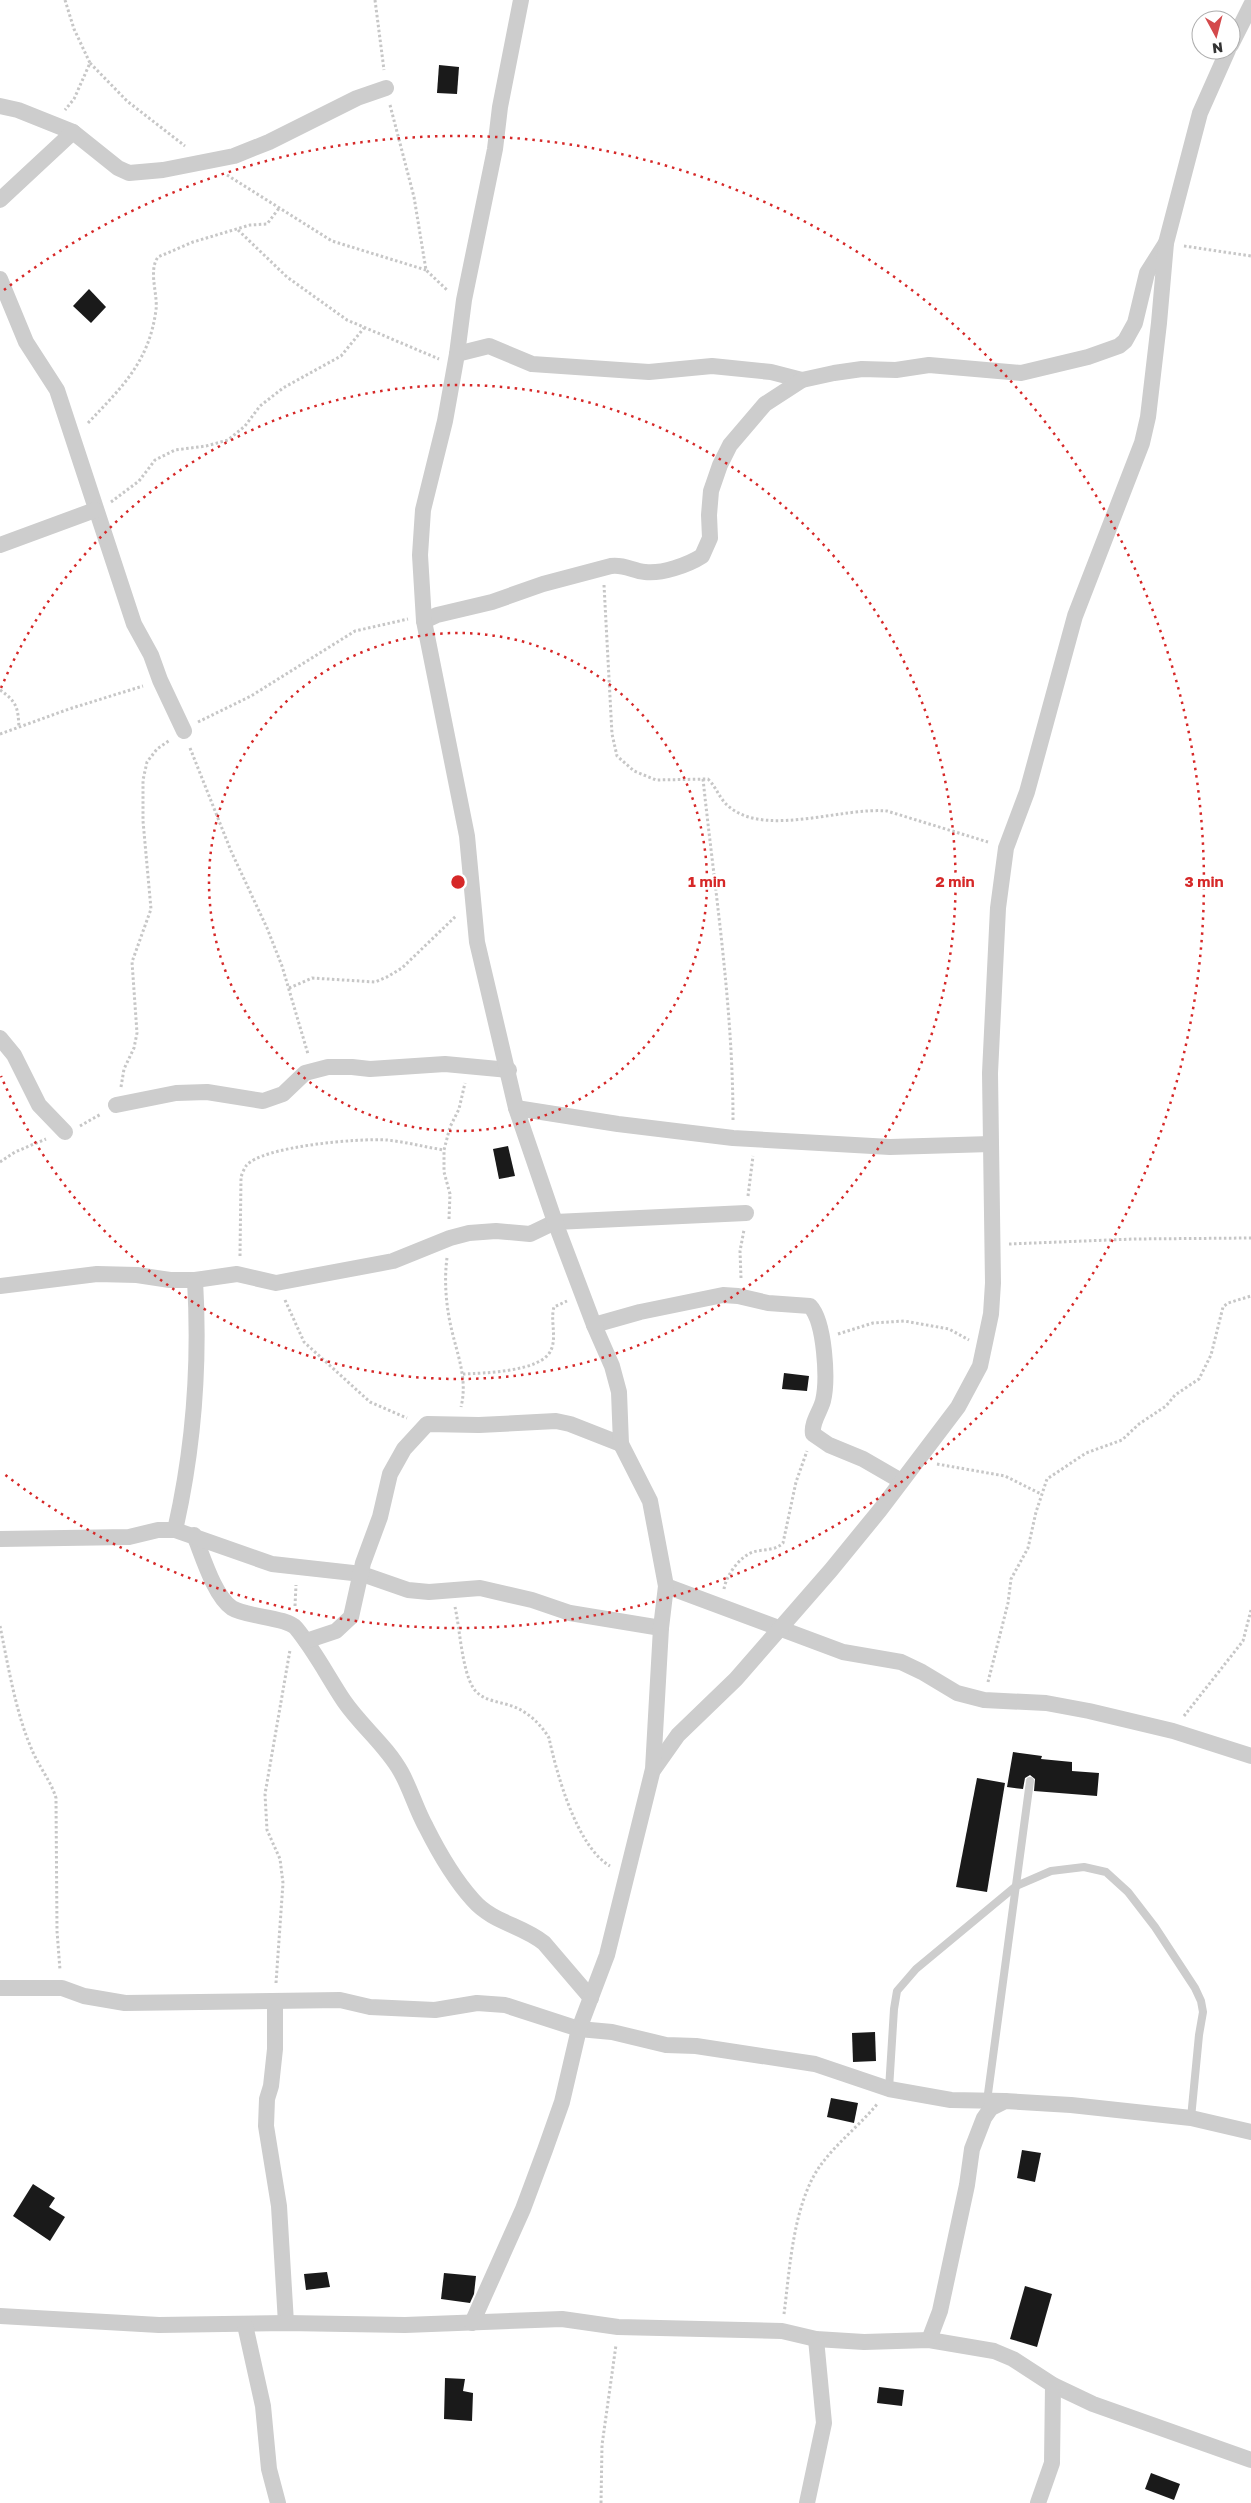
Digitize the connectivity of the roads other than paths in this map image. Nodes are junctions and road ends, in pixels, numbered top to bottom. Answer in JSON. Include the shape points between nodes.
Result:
{"nodes":[{"id":1,"x":521,"y":0,"type":"edge"},
{"id":2,"x":1251,"y":5,"type":"edge"},
{"id":3,"x":1241,"y":25,"type":"edge"},
{"id":4,"x":1224,"y":60,"type":"edge"},
{"id":5,"x":386,"y":88,"type":"road end"},
{"id":6,"x":0,"y":106,"type":"edge"},
{"id":7,"x":66,"y":130,"type":"junction"},
{"id":8,"x":0,"y":200,"type":"edge"},
{"id":9,"x":1166,"y":244,"type":"junction"},
{"id":10,"x":0,"y":278,"type":"edge"},
{"id":11,"x":456,"y":359,"type":"junction"},
{"id":12,"x":802,"y":380,"type":"junction"},
{"id":13,"x":95,"y":510,"type":"junction"},
{"id":14,"x":0,"y":545,"type":"edge"},
{"id":15,"x":424,"y":618,"type":"junction"},
{"id":16,"x":184,"y":731,"type":"road end"},
{"id":17,"x":0,"y":1038,"type":"edge"},
{"id":18,"x":508,"y":1070,"type":"junction"},
{"id":19,"x":116,"y":1105,"type":"road end"},
{"id":20,"x":516,"y":1108,"type":"junction"},
{"id":21,"x":65,"y":1132,"type":"road end"},
{"id":22,"x":991,"y":1144,"type":"junction"},
{"id":23,"x":746,"y":1212,"type":"dead end"},
{"id":24,"x":555,"y":1222,"type":"junction"},
{"id":25,"x":195,"y":1280,"type":"junction"},
{"id":26,"x":0,"y":1286,"type":"edge"},
{"id":27,"x":594,"y":1325,"type":"junction"},
{"id":28,"x":621,"y":1444,"type":"junction"},
{"id":29,"x":901,"y":1481,"type":"junction"},
{"id":30,"x":175,"y":1530,"type":"junction"},
{"id":31,"x":194,"y":1534,"type":"junction"},
{"id":32,"x":0,"y":1539,"type":"edge"},
{"id":33,"x":362,"y":1574,"type":"junction"},
{"id":34,"x":666,"y":1586,"type":"junction"},
{"id":35,"x":661,"y":1628,"type":"junction"},
{"id":36,"x":781,"y":1629,"type":"junction"},
{"id":37,"x":306,"y":1641,"type":"junction"},
{"id":38,"x":1251,"y":1756,"type":"edge"},
{"id":39,"x":654,"y":1769,"type":"junction"},
{"id":40,"x":1030,"y":1781,"type":"dead end"},
{"id":41,"x":1016,"y":1886,"type":"junction"},
{"id":42,"x":0,"y":1988,"type":"edge"},
{"id":43,"x":590,"y":1998,"type":"junction"},
{"id":44,"x":275,"y":2001,"type":"junction"},
{"id":45,"x":579,"y":2029,"type":"junction"},
{"id":46,"x":889,"y":2089,"type":"junction"},
{"id":47,"x":987,"y":2101,"type":"junction"},
{"id":48,"x":1005,"y":2101,"type":"junction"},
{"id":49,"x":1191,"y":2118,"type":"junction"},
{"id":50,"x":1251,"y":2132,"type":"edge"},
{"id":51,"x":0,"y":2316,"type":"edge"},
{"id":52,"x":286,"y":2323,"type":"junction"},
{"id":53,"x":472,"y":2323,"type":"junction"},
{"id":54,"x":245,"y":2325,"type":"junction"},
{"id":55,"x":816,"y":2339,"type":"junction"},
{"id":56,"x":929,"y":2340,"type":"junction"},
{"id":57,"x":1053,"y":2385,"type":"junction"},
{"id":58,"x":1251,"y":2460,"type":"edge"},
{"id":59,"x":278,"y":2503,"type":"edge"},
{"id":60,"x":807,"y":2503,"type":"edge"},
{"id":61,"x":1038,"y":2503,"type":"edge"}],
"edges":[{"from":1,"to":11,"type":"street","via":[[464,300]]},
{"from":2,"to":3,"type":"street"},
{"from":4,"to":9,"type":"street","via":[[1200,113]]},
{"from":5,"to":7,"type":"street","via":[[357,98],[234,156],[129,173]]},
{"from":6,"to":7,"type":"street"},
{"from":7,"to":8,"type":"street"},
{"from":9,"to":12,"type":"street","via":[[1147,273],[1136,323],[1119,346],[1021,373],[929,365],[896,370],[862,369]]},
{"from":9,"to":22,"type":"street","via":[[1148,417],[1142,443],[1075,616],[1027,792],[1006,848],[998,908],[990,1073]]},
{"from":10,"to":13,"type":"street","via":[[26,342],[57,390]]},
{"from":11,"to":12,"type":"street","via":[[489,346],[532,364],[648,372],[712,366],[771,372]]},
{"from":11,"to":15,"type":"street","via":[[441,440],[423,510],[420,555]]},
{"from":12,"to":15,"type":"street","via":[[765,404],[730,445],[711,491],[710,538],[702,556],[653,572],[618,565],[602,568],[492,602]]},
{"from":13,"to":14,"type":"street"},
{"from":13,"to":16,"type":"street","via":[[134,624],[156,665]]},
{"from":15,"to":18,"type":"street","via":[[467,836],[477,942]]},
{"from":17,"to":21,"type":"street","via":[[14,1055],[39,1105]]},
{"from":18,"to":19,"type":"street","via":[[470,1065],[313,1070],[305,1073],[283,1094],[263,1101],[202,1092],[176,1093]]},
{"from":18,"to":20,"type":"street"},
{"from":20,"to":22,"type":"street","via":[[732,1138],[890,1147]]},
{"from":20,"to":24,"type":"street"},
{"from":22,"to":29,"type":"street","via":[[994,1246],[991,1314],[980,1366],[958,1407]]},
{"from":23,"to":24,"type":"street"},
{"from":24,"to":25,"type":"street","via":[[530,1234],[480,1232],[450,1238],[393,1262],[276,1284],[237,1274]]},
{"from":24,"to":27,"type":"street"},
{"from":25,"to":26,"type":"street","via":[[97,1274]]},
{"from":25,"to":30,"type":"street","via":[[197,1381],[187,1478]]},
{"from":27,"to":28,"type":"street","via":[[612,1366],[618,1392]]},
{"from":27,"to":29,"type":"street","via":[[723,1295],[810,1306],[821,1330],[824,1389],[813,1434]]},
{"from":28,"to":33,"type":"street","via":[[556,1421],[479,1425],[433,1423],[404,1449],[390,1474]]},
{"from":28,"to":34,"type":"street","via":[[650,1501]]},
{"from":29,"to":36,"type":"street"},
{"from":30,"to":31,"type":"street"},
{"from":30,"to":32,"type":"street","via":[[158,1530],[128,1537]]},
{"from":31,"to":33,"type":"street","via":[[272,1564]]},
{"from":31,"to":37,"type":"street","via":[[216,1588],[231,1608],[294,1626]]},
{"from":33,"to":35,"type":"street","via":[[408,1590],[430,1592],[480,1588],[570,1613]]},
{"from":33,"to":37,"type":"street","via":[[347,1623],[336,1631]]},
{"from":34,"to":35,"type":"street"},
{"from":34,"to":36,"type":"street"},
{"from":35,"to":39,"type":"street"},
{"from":36,"to":38,"type":"street","via":[[843,1652],[901,1662],[957,1693],[984,1700],[1046,1703],[1089,1711],[1173,1731]]},
{"from":36,"to":39,"type":"street","via":[[736,1679],[678,1735]]},
{"from":37,"to":43,"type":"street","via":[[345,1702],[400,1771],[425,1826],[452,1873],[474,1902],[500,1921],[544,1942]]},
{"from":39,"to":43,"type":"street","via":[[607,1954]]},
{"from":40,"to":41,"type":"lane"},
{"from":41,"to":46,"type":"lane","via":[[916,1969],[897,1991]]},
{"from":41,"to":47,"type":"lane"},
{"from":41,"to":49,"type":"lane","via":[[1051,1871],[1084,1867],[1106,1872],[1128,1892],[1195,1988],[1203,2006]]},
{"from":42,"to":44,"type":"street","via":[[62,1988],[84,1996],[125,2003]]},
{"from":43,"to":45,"type":"street"},
{"from":44,"to":45,"type":"street","via":[[340,2000],[370,2007],[435,2010],[477,2003],[505,2006]]},
{"from":44,"to":52,"type":"street","via":[[275,2049],[266,2126],[279,2206]]},
{"from":45,"to":46,"type":"street","via":[[612,2032],[666,2045],[696,2046],[815,2064]]},
{"from":45,"to":53,"type":"street","via":[[562,2102],[545,2150],[523,2209]]},
{"from":46,"to":47,"type":"street","via":[[951,2100]]},
{"from":47,"to":48,"type":"street"},
{"from":48,"to":49,"type":"street"},
{"from":48,"to":56,"type":"street","via":[[991,2108],[984,2118],[972,2149],[940,2311]]},
{"from":49,"to":50,"type":"street"},
{"from":51,"to":54,"type":"street","via":[[159,2325]]},
{"from":52,"to":53,"type":"street","via":[[339,2326]]},
{"from":52,"to":54,"type":"street"},
{"from":53,"to":55,"type":"street","via":[[562,2319],[618,2327],[782,2331]]},
{"from":54,"to":59,"type":"street","via":[[263,2406],[269,2468]]},
{"from":55,"to":56,"type":"street","via":[[864,2342]]},
{"from":55,"to":60,"type":"street","via":[[824,2423]]},
{"from":56,"to":57,"type":"street","via":[[994,2351],[1013,2359]]},
{"from":57,"to":58,"type":"street","via":[[1093,2404]]},
{"from":57,"to":61,"type":"street","via":[[1052,2463]]}]}
